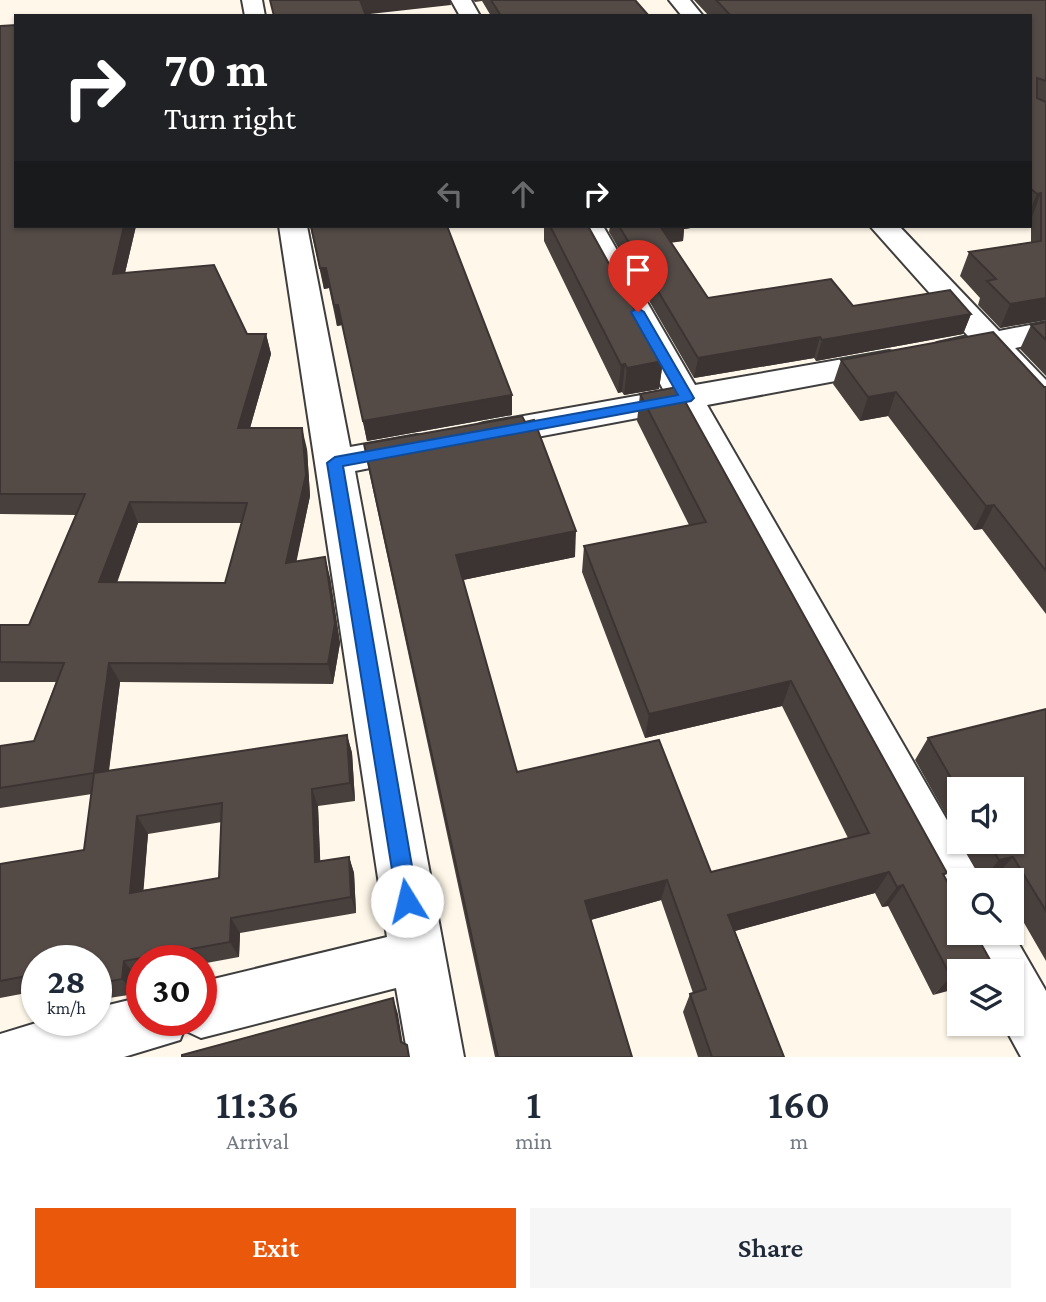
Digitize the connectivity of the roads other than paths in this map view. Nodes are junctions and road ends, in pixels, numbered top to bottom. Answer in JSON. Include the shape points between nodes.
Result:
{"nodes":[{"id":1,"x":679,"y":0,"type":"edge"},
{"id":2,"x":691,"y":14,"type":"edge"},
{"id":3,"x":293,"y":228,"type":"edge"},
{"id":4,"x":590,"y":228,"type":"edge"},
{"id":5,"x":886,"y":228,"type":"edge"},
{"id":6,"x":1046,"y":332,"type":"edge"},
{"id":7,"x":991,"y":342,"type":"junction"},
{"id":8,"x":687,"y":398,"type":"junction"},
{"id":9,"x":1046,"y":401,"type":"edge"},
{"id":10,"x":335,"y":463,"type":"junction"},
{"id":11,"x":947,"y":868,"type":"edge"},
{"id":12,"x":416,"y":956,"type":"junction"},
{"id":13,"x":217,"y":1006,"type":"edge"},
{"id":14,"x":1024,"y":1006,"type":"edge"},
{"id":15,"x":126,"y":1029,"type":"edge"},
{"id":16,"x":1046,"y":1047,"type":"edge"},
{"id":17,"x":13,"y":1057,"type":"edge"},
{"id":18,"x":436,"y":1057,"type":"edge"}],
"edges":[{"from":1,"to":2,"type":"street"},
{"from":3,"to":10,"type":"street"},
{"from":4,"to":8,"type":"street"},
{"from":5,"to":7,"type":"street"},
{"from":6,"to":7,"type":"street"},
{"from":7,"to":8,"type":"street"},
{"from":7,"to":9,"type":"street"},
{"from":8,"to":10,"type":"street"},
{"from":8,"to":11,"type":"street"},
{"from":10,"to":12,"type":"street"},
{"from":12,"to":13,"type":"street"},
{"from":12,"to":18,"type":"street"},
{"from":14,"to":16,"type":"street"},
{"from":15,"to":17,"type":"street"}]}
